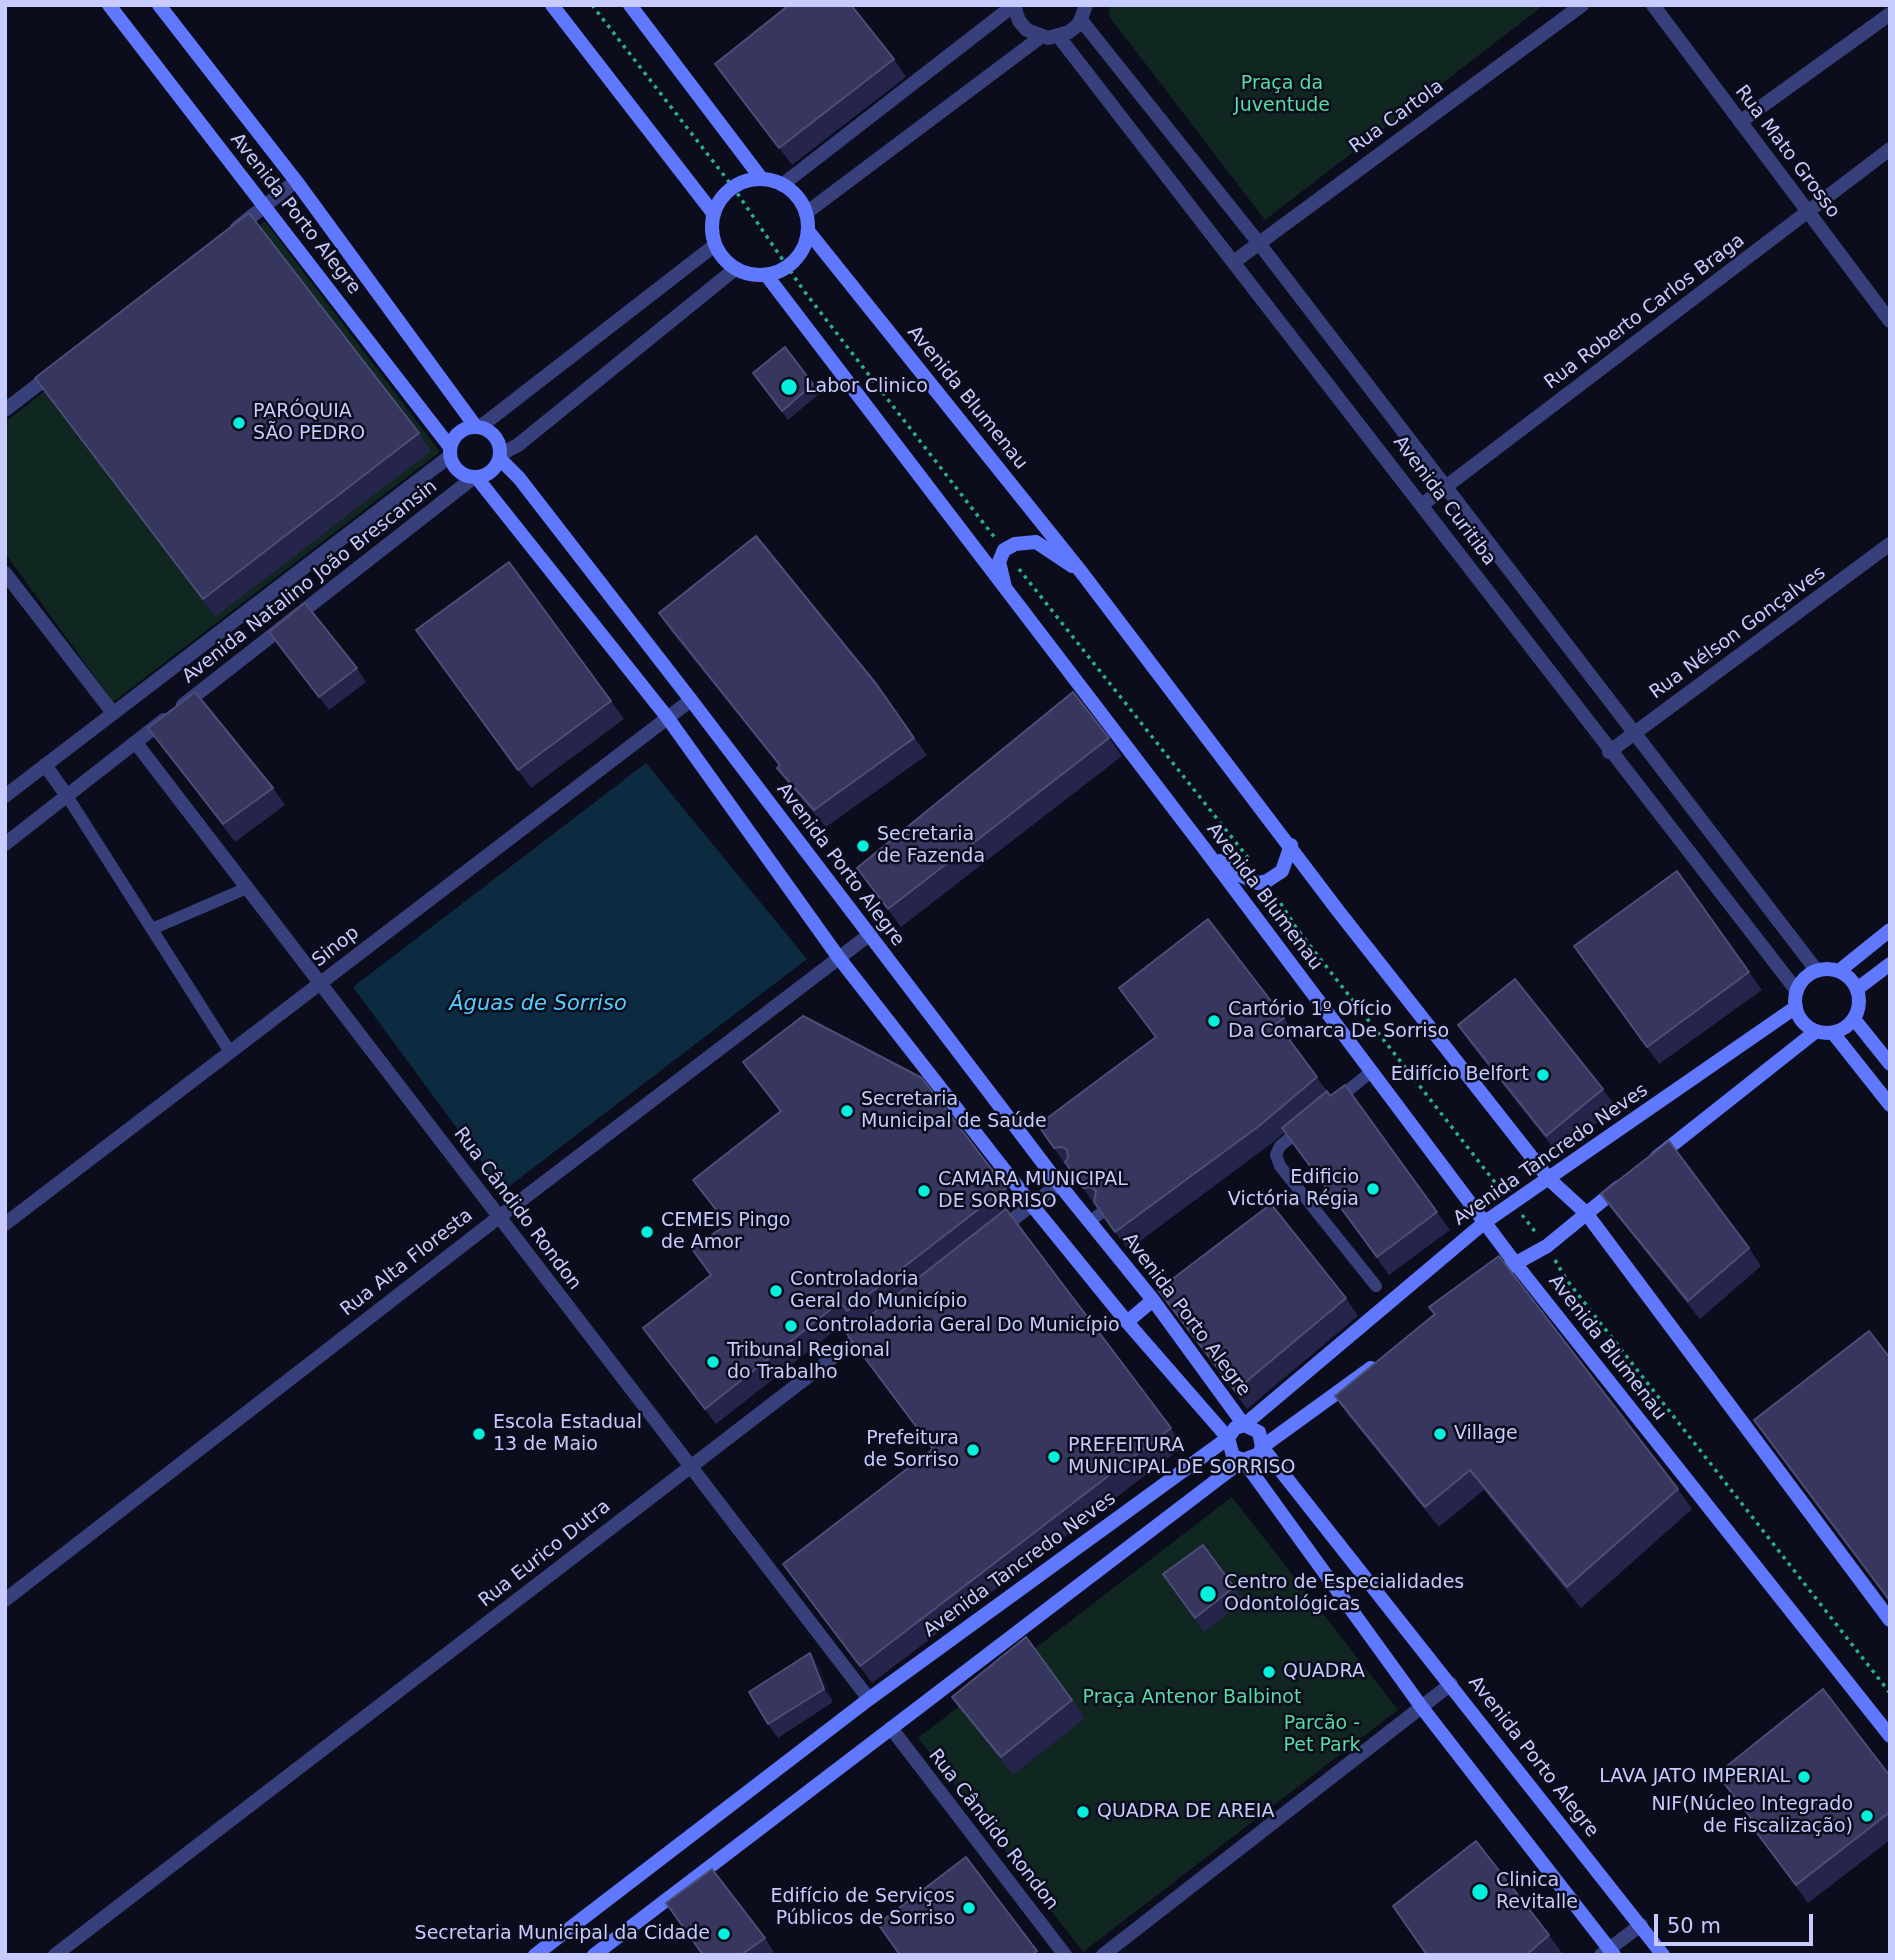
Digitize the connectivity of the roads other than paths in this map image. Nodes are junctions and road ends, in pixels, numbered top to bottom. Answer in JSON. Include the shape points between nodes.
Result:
{"nodes":[{"id":1,"x":109,"y":5,"type":"edge"},
{"id":2,"x":159,"y":5,"type":"edge"},
{"id":3,"x":552,"y":5,"type":"edge"},
{"id":4,"x":630,"y":5,"type":"edge"},
{"id":5,"x":1014,"y":5,"type":"edge"},
{"id":6,"x":1086,"y":5,"type":"edge"},
{"id":7,"x":1582,"y":5,"type":"edge"},
{"id":8,"x":1653,"y":5,"type":"edge"},
{"id":9,"x":1890,"y":14,"type":"edge"},
{"id":10,"x":1081,"y":20,"type":"junction"},
{"id":11,"x":1042,"y":36,"type":"junction"},
{"id":12,"x":1059,"y":37,"type":"junction"},
{"id":13,"x":1740,"y":122,"type":"junction"},
{"id":14,"x":1890,"y":149,"type":"edge"},
{"id":15,"x":761,"y":178,"type":"junction"},
{"id":16,"x":296,"y":181,"type":"junction"},
{"id":17,"x":782,"y":185,"type":"junction"},
{"id":18,"x":265,"y":206,"type":"junction"},
{"id":19,"x":1808,"y":212,"type":"junction"},
{"id":20,"x":713,"y":213,"type":"junction"},
{"id":21,"x":806,"y":213,"type":"junction"},
{"id":22,"x":808,"y":231,"type":"junction"},
{"id":23,"x":222,"y":240,"type":"edge"},
{"id":24,"x":1258,"y":243,"type":"junction"},
{"id":25,"x":715,"y":245,"type":"junction"},
{"id":26,"x":1235,"y":261,"type":"junction"},
{"id":27,"x":735,"y":269,"type":"junction"},
{"id":28,"x":766,"y":276,"type":"junction"},
{"id":29,"x":1890,"y":321,"type":"edge"},
{"id":30,"x":70,"y":359,"type":"edge"},
{"id":31,"x":5,"y":410,"type":"edge"},
{"id":32,"x":478,"y":427,"type":"junction"},
{"id":33,"x":450,"y":451,"type":"junction"},
{"id":34,"x":500,"y":456,"type":"junction"},
{"id":35,"x":475,"y":478,"type":"junction"},
{"id":36,"x":1447,"y":486,"type":"junction"},
{"id":37,"x":1423,"y":504,"type":"junction"},
{"id":38,"x":1890,"y":544,"type":"edge"},
{"id":39,"x":5,"y":573,"type":"edge"},
{"id":40,"x":1082,"y":573,"type":"junction"},
{"id":41,"x":1006,"y":592,"type":"junction"},
{"id":42,"x":691,"y":701,"type":"junction"},
{"id":43,"x":113,"y":713,"type":"junction"},
{"id":44,"x":667,"y":717,"type":"junction"},
{"id":45,"x":1633,"y":734,"type":"junction"},
{"id":46,"x":136,"y":743,"type":"junction"},
{"id":47,"x":1609,"y":752,"type":"junction"},
{"id":48,"x":45,"y":765,"type":"junction"},
{"id":49,"x":5,"y":796,"type":"edge"},
{"id":50,"x":68,"y":796,"type":"junction"},
{"id":51,"x":5,"y":844,"type":"edge"},
{"id":52,"x":1291,"y":845,"type":"junction"},
{"id":53,"x":1203,"y":847,"type":"junction"},
{"id":54,"x":247,"y":888,"type":"junction"},
{"id":55,"x":152,"y":929,"type":"junction"},
{"id":56,"x":1890,"y":930,"type":"edge"},
{"id":57,"x":869,"y":935,"type":"junction"},
{"id":58,"x":839,"y":958,"type":"junction"},
{"id":59,"x":1890,"y":964,"type":"edge"},
{"id":60,"x":1816,"y":971,"type":"junction"},
{"id":61,"x":1839,"y":971,"type":"junction"},
{"id":62,"x":320,"y":984,"type":"junction"},
{"id":63,"x":1857,"y":989,"type":"junction"},
{"id":64,"x":1797,"y":991,"type":"junction"},
{"id":65,"x":1796,"y":1007,"type":"junction"},
{"id":66,"x":1854,"y":1019,"type":"junction"},
{"id":67,"x":1815,"y":1031,"type":"junction"},
{"id":68,"x":1833,"y":1033,"type":"junction"},
{"id":69,"x":230,"y":1052,"type":"junction"},
{"id":70,"x":1890,"y":1064,"type":"edge"},
{"id":71,"x":1371,"y":1072,"type":"junction"},
{"id":72,"x":1890,"y":1105,"type":"edge"},
{"id":73,"x":1072,"y":1173,"type":"edge"},
{"id":74,"x":1549,"y":1179,"type":"junction"},
{"id":75,"x":1059,"y":1184,"type":"junction"},
{"id":76,"x":1031,"y":1204,"type":"junction"},
{"id":77,"x":1586,"y":1213,"type":"junction"},
{"id":78,"x":499,"y":1217,"type":"junction"},
{"id":79,"x":1485,"y":1222,"type":"junction"},
{"id":80,"x":5,"y":1224,"type":"edge"},
{"id":81,"x":988,"y":1238,"type":"edge"},
{"id":82,"x":1515,"y":1263,"type":"junction"},
{"id":83,"x":1493,"y":1279,"type":"edge"},
{"id":84,"x":1377,"y":1286,"type":"dead end"},
{"id":85,"x":1153,"y":1300,"type":"junction"},
{"id":86,"x":1127,"y":1322,"type":"junction"},
{"id":87,"x":877,"y":1323,"type":"edge"},
{"id":88,"x":1383,"y":1359,"type":"edge"},
{"id":89,"x":1244,"y":1425,"type":"junction"},
{"id":90,"x":1228,"y":1438,"type":"junction"},
{"id":91,"x":1262,"y":1447,"type":"junction"},
{"id":92,"x":1243,"y":1460,"type":"junction"},
{"id":93,"x":691,"y":1466,"type":"junction"},
{"id":94,"x":5,"y":1600,"type":"edge"},
{"id":95,"x":1890,"y":1620,"type":"edge"},
{"id":96,"x":1451,"y":1684,"type":"junction"},
{"id":97,"x":869,"y":1699,"type":"junction"},
{"id":98,"x":1423,"y":1709,"type":"junction"},
{"id":99,"x":891,"y":1728,"type":"junction"},
{"id":100,"x":1890,"y":1736,"type":"edge"},
{"id":101,"x":1641,"y":1925,"type":"junction"},
{"id":102,"x":1608,"y":1953,"type":"edge"},
{"id":103,"x":55,"y":1955,"type":"edge"},
{"id":104,"x":535,"y":1955,"type":"edge"},
{"id":105,"x":594,"y":1955,"type":"edge"},
{"id":106,"x":1065,"y":1955,"type":"edge"},
{"id":107,"x":1103,"y":1955,"type":"edge"},
{"id":108,"x":1663,"y":1955,"type":"edge"}],
"edges":[{"from":1,"to":18,"type":"street","name":"Avenida Porto Alegre"},
{"from":2,"to":16,"type":"street","name":"Avenida Porto Alegre"},
{"from":3,"to":20,"type":"street"},
{"from":4,"to":15,"type":"street"},
{"from":5,"to":11,"type":"street","via":[[1027,30]]},
{"from":5,"to":17,"type":"street"},
{"from":6,"to":10,"type":"street"},
{"from":7,"to":24,"type":"street","name":"Rua Cartola"},
{"from":8,"to":13,"type":"street","name":"Rua Mato Grosso"},
{"from":9,"to":13,"type":"street"},
{"from":10,"to":12,"type":"street"},
{"from":10,"to":24,"type":"street","name":"Avenida Curitiba"},
{"from":11,"to":12,"type":"street"},
{"from":11,"to":21,"type":"street"},
{"from":12,"to":26,"type":"street","name":"Avenida Curitiba"},
{"from":13,"to":19,"type":"street","name":"Rua Mato Grosso"},
{"from":14,"to":19,"type":"street","name":"Rua Roberto Carlos Braga"},
{"from":15,"to":17,"type":"street"},
{"from":15,"to":20,"type":"street","via":[[733,187]]},
{"from":16,"to":18,"type":"street"},
{"from":16,"to":32,"type":"street","name":"Avenida Porto Alegre"},
{"from":17,"to":21,"type":"street","via":[[801,201]]},
{"from":18,"to":23,"type":"street"},
{"from":18,"to":33,"type":"street","name":"Avenida Porto Alegre"},
{"from":19,"to":29,"type":"street","name":"Rua Mato Grosso"},
{"from":19,"to":36,"type":"street","name":"Rua Roberto Carlos Braga"},
{"from":20,"to":25,"type":"street"},
{"from":21,"to":22,"type":"street"},
{"from":22,"to":28,"type":"street","via":[[804,247],[788,267]]},
{"from":22,"to":40,"type":"street","name":"Avenida Blumenau"},
{"from":24,"to":26,"type":"street","name":"Rua Cartola"},
{"from":24,"to":36,"type":"street","name":"Avenida Curitiba"},
{"from":25,"to":27,"type":"street"},
{"from":25,"to":32,"type":"street"},
{"from":26,"to":37,"type":"street","name":"Avenida Curitiba"},
{"from":27,"to":28,"type":"street"},
{"from":27,"to":34,"type":"street"},
{"from":28,"to":41,"type":"street","name":"Avenida Blumenau"},
{"from":30,"to":31,"type":"street"},
{"from":32,"to":33,"type":"street","via":[[458,434]]},
{"from":32,"to":34,"type":"street","via":[[497,439]]},
{"from":33,"to":35,"type":"street","via":[[460,473]]},
{"from":33,"to":43,"type":"street","name":"Avenida Natalino João Brescansin"},
{"from":34,"to":35,"type":"street","via":[[491,472]]},
{"from":34,"to":42,"type":"street","name":"Avenida Porto Alegre"},
{"from":35,"to":44,"type":"street"},
{"from":35,"to":46,"type":"street","name":"Avenida Natalino João Brescansin"},
{"from":36,"to":37,"type":"street","name":"Rua Roberto Carlos Braga"},
{"from":36,"to":45,"type":"street","name":"Avenida Curitiba"},
{"from":37,"to":47,"type":"street","name":"Avenida Curitiba"},
{"from":38,"to":45,"type":"street","name":"Rua Nélson Gonçalves"},
{"from":39,"to":43,"type":"street"},
{"from":40,"to":41,"type":"street","via":[[1036,542],[1015,544],[1004,550],[999,562]]},
{"from":40,"to":52,"type":"street","name":"Avenida Blumenau"},
{"from":41,"to":53,"type":"street","name":"Avenida Blumenau"},
{"from":42,"to":44,"type":"street","name":"Sinop"},
{"from":42,"to":57,"type":"street","name":"Avenida Porto Alegre"},
{"from":43,"to":48,"type":"street","name":"Avenida Natalino João Brescansin"},
{"from":44,"to":58,"type":"street"},
{"from":44,"to":62,"type":"street","name":"Sinop"},
{"from":45,"to":47,"type":"street","name":"Rua Nélson Gonçalves"},
{"from":45,"to":60,"type":"street","name":"Avenida Curitiba"},
{"from":46,"to":50,"type":"street","name":"Avenida Natalino João Brescansin"},
{"from":46,"to":54,"type":"street","name":"Rua Cândido Rondon"},
{"from":47,"to":64,"type":"street","name":"Avenida Curitiba"},
{"from":48,"to":49,"type":"street","name":"Avenida Natalino João Brescansin"},
{"from":48,"to":50,"type":"street"},
{"from":50,"to":51,"type":"street","name":"Avenida Natalino João Brescansin"},
{"from":50,"to":55,"type":"lane"},
{"from":52,"to":53,"type":"street","via":[[1282,871],[1258,883],[1233,872]]},
{"from":52,"to":74,"type":"street","name":"Avenida Blumenau"},
{"from":53,"to":71,"type":"street","name":"Avenida Blumenau"},
{"from":54,"to":55,"type":"lane"},
{"from":54,"to":62,"type":"street","name":"Rua Cândido Rondon"},
{"from":55,"to":69,"type":"lane"},
{"from":56,"to":61,"type":"street"},
{"from":57,"to":58,"type":"street","name":"Rua Alta Floresta"},
{"from":57,"to":75,"type":"street","name":"Avenida Porto Alegre"},
{"from":58,"to":76,"type":"street"},
{"from":58,"to":78,"type":"street","name":"Rua Alta Floresta"},
{"from":59,"to":63,"type":"street"},
{"from":60,"to":61,"type":"street"},
{"from":60,"to":64,"type":"street"},
{"from":61,"to":63,"type":"street"},
{"from":62,"to":69,"type":"street","name":"Sinop"},
{"from":62,"to":78,"type":"street","name":"Rua Cândido Rondon"},
{"from":63,"to":66,"type":"street"},
{"from":64,"to":65,"type":"street"},
{"from":65,"to":67,"type":"street","via":[[1799,1017]]},
{"from":65,"to":74,"type":"street","name":"Avenida Tancredo Neves"},
{"from":66,"to":68,"type":"street"},
{"from":66,"to":70,"type":"street"},
{"from":67,"to":68,"type":"street"},
{"from":67,"to":77,"type":"street"},
{"from":68,"to":72,"type":"street"},
{"from":69,"to":80,"type":"street","name":"Sinop"},
{"from":71,"to":79,"type":"street","name":"Avenida Blumenau"},
{"from":71,"to":84,"type":"lane","via":[[1280,1146],[1276,1155],[1280,1166]]},
{"from":73,"to":75,"type":"lane"},
{"from":74,"to":77,"type":"street","name":"Avenida Blumenau"},
{"from":74,"to":79,"type":"street","name":"Avenida Tancredo Neves"},
{"from":75,"to":76,"type":"street"},
{"from":75,"to":85,"type":"street","name":"Avenida Porto Alegre","via":[[1095,1217]]},
{"from":76,"to":81,"type":"street"},
{"from":76,"to":86,"type":"street"},
{"from":77,"to":82,"type":"street","via":[[1547,1246]]},
{"from":77,"to":95,"type":"street","name":"Avenida Blumenau"},
{"from":78,"to":93,"type":"street","name":"Rua Cândido Rondon"},
{"from":78,"to":94,"type":"street","name":"Rua Alta Floresta"},
{"from":79,"to":82,"type":"street","name":"Avenida Blumenau"},
{"from":79,"to":89,"type":"street","name":"Avenida Tancredo Neves"},
{"from":82,"to":83,"type":"street"},
{"from":82,"to":100,"type":"street","name":"Avenida Blumenau"},
{"from":85,"to":86,"type":"street"},
{"from":85,"to":89,"type":"street","name":"Avenida Porto Alegre"},
{"from":86,"to":90,"type":"street"},
{"from":87,"to":93,"type":"street","name":"Rua Eurico Dutra"},
{"from":88,"to":91,"type":"street"},
{"from":89,"to":90,"type":"street","name":"Avenida Tancredo Neves"},
{"from":89,"to":91,"type":"street","name":"Avenida Porto Alegre","via":[[1259,1432]]},
{"from":90,"to":92,"type":"street","via":[[1230,1452]]},
{"from":90,"to":97,"type":"street","name":"Avenida Tancredo Neves"},
{"from":91,"to":92,"type":"street","via":[[1253,1458]]},
{"from":91,"to":96,"type":"street","name":"Avenida Porto Alegre"},
{"from":92,"to":98,"type":"street"},
{"from":92,"to":99,"type":"street"},
{"from":93,"to":97,"type":"street","name":"Rua Cândido Rondon"},
{"from":93,"to":103,"type":"street","name":"Rua Eurico Dutra"},
{"from":96,"to":98,"type":"street"},
{"from":96,"to":101,"type":"street","name":"Avenida Porto Alegre"},
{"from":97,"to":104,"type":"street","name":"Avenida Tancredo Neves"},
{"from":98,"to":102,"type":"street"},
{"from":98,"to":107,"type":"street"},
{"from":99,"to":105,"type":"street"},
{"from":99,"to":106,"type":"street","name":"Rua Cândido Rondon"},
{"from":101,"to":102,"type":"street"},
{"from":101,"to":108,"type":"street","name":"Avenida Porto Alegre"}]}
